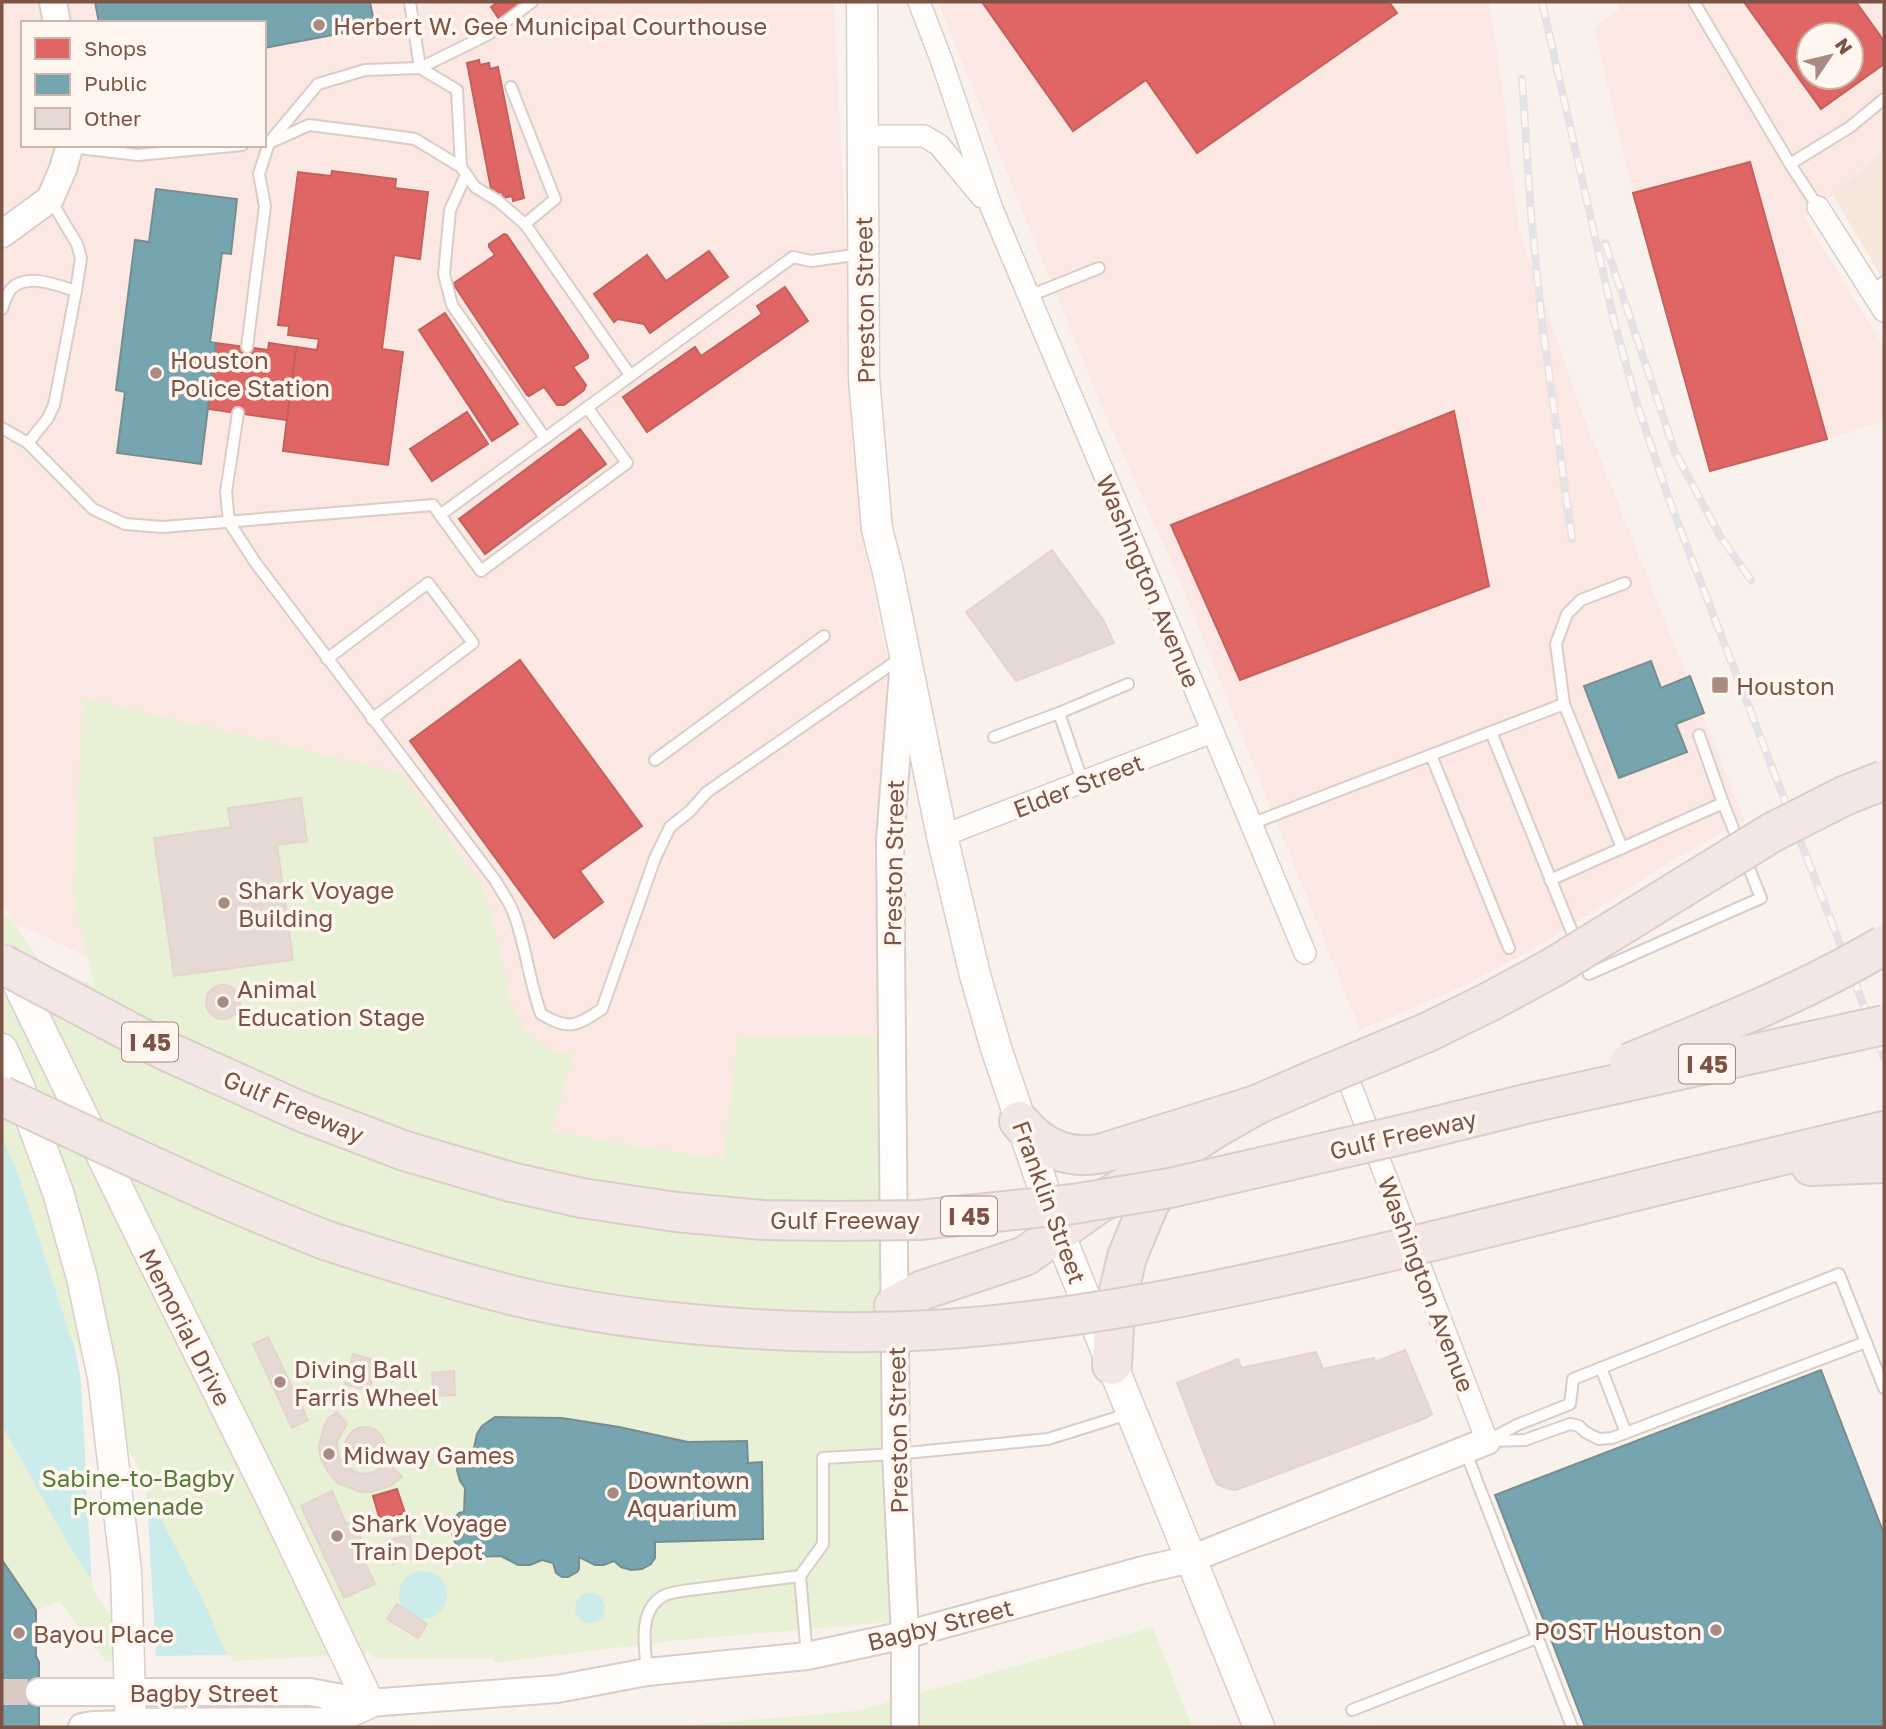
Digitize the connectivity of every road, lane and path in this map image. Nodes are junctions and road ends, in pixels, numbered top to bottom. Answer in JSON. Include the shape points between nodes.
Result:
{"nodes":[{"id":1,"x":53,"y":2,"type":"edge"},
{"id":2,"x":410,"y":2,"type":"edge"},
{"id":3,"x":532,"y":2,"type":"edge"},
{"id":4,"x":862,"y":2,"type":"edge"},
{"id":5,"x":919,"y":2,"type":"edge"},
{"id":6,"x":1694,"y":2,"type":"edge"},
{"id":7,"x":57,"y":21,"type":"edge"},
{"id":8,"x":420,"y":68,"type":"junction"},
{"id":9,"x":511,"y":87,"type":"dead end"},
{"id":10,"x":1884,"y":99,"type":"edge"},
{"id":11,"x":863,"y":136,"type":"junction"},
{"id":12,"x":267,"y":143,"type":"edge"},
{"id":13,"x":70,"y":147,"type":"edge"},
{"id":14,"x":78,"y":147,"type":"edge"},
{"id":15,"x":221,"y":147,"type":"edge"},
{"id":16,"x":266,"y":147,"type":"edge"},
{"id":17,"x":1790,"y":164,"type":"junction"},
{"id":18,"x":463,"y":171,"type":"junction"},
{"id":19,"x":50,"y":199,"type":"junction"},
{"id":20,"x":1818,"y":206,"type":"joint"},
{"id":21,"x":992,"y":209,"type":"junction"},
{"id":22,"x":525,"y":224,"type":"junction"},
{"id":23,"x":2,"y":234,"type":"edge"},
{"id":24,"x":862,"y":254,"type":"junction"},
{"id":25,"x":1099,"y":268,"type":"dead end"},
{"id":26,"x":1877,"y":286,"type":"edge"},
{"id":27,"x":76,"y":291,"type":"junction"},
{"id":28,"x":1029,"y":296,"type":"junction"},
{"id":29,"x":2,"y":309,"type":"edge"},
{"id":30,"x":1884,"y":311,"type":"edge"},
{"id":31,"x":247,"y":347,"type":"dead end"},
{"id":32,"x":630,"y":375,"type":"junction"},
{"id":33,"x":587,"y":407,"type":"junction"},
{"id":34,"x":238,"y":413,"type":"dead end"},
{"id":35,"x":2,"y":428,"type":"edge"},
{"id":36,"x":545,"y":438,"type":"junction"},
{"id":37,"x":28,"y":443,"type":"junction"},
{"id":38,"x":440,"y":515,"type":"junction"},
{"id":39,"x":229,"y":522,"type":"junction"},
{"id":40,"x":1625,"y":583,"type":"dead end"},
{"id":41,"x":824,"y":636,"type":"dead end"},
{"id":42,"x":904,"y":656,"type":"junction"},
{"id":43,"x":327,"y":659,"type":"junction"},
{"id":44,"x":1128,"y":684,"type":"dead end"},
{"id":45,"x":1564,"y":704,"type":"junction"},
{"id":46,"x":1059,"y":713,"type":"junction"},
{"id":47,"x":372,"y":719,"type":"junction"},
{"id":48,"x":1212,"y":732,"type":"junction"},
{"id":49,"x":1491,"y":732,"type":"junction"},
{"id":50,"x":1699,"y":735,"type":"dead end"},
{"id":51,"x":994,"y":737,"type":"dead end"},
{"id":52,"x":1431,"y":755,"type":"junction"},
{"id":53,"x":654,"y":760,"type":"dead end"},
{"id":54,"x":1884,"y":780,"type":"edge"},
{"id":55,"x":1083,"y":783,"type":"junction"},
{"id":56,"x":1723,"y":803,"type":"junction"},
{"id":57,"x":1251,"y":824,"type":"junction"},
{"id":58,"x":942,"y":836,"type":"junction"},
{"id":59,"x":1622,"y":848,"type":"junction"},
{"id":60,"x":1550,"y":880,"type":"junction"},
{"id":61,"x":1884,"y":945,"type":"edge"},
{"id":62,"x":1509,"y":948,"type":"dead end"},
{"id":63,"x":2,"y":951,"type":"edge"},
{"id":64,"x":1305,"y":953,"type":"dead end"},
{"id":65,"x":2,"y":964,"type":"edge"},
{"id":66,"x":1884,"y":1025,"type":"edge"},
{"id":67,"x":2,"y":1049,"type":"edge"},
{"id":68,"x":1352,"y":1089,"type":"dead end"},
{"id":69,"x":2,"y":1096,"type":"edge"},
{"id":70,"x":1530,"y":1103,"type":"junction"},
{"id":71,"x":1256,"y":1105,"type":"junction"},
{"id":72,"x":1019,"y":1121,"type":"junction"},
{"id":73,"x":1214,"y":1129,"type":"junction"},
{"id":74,"x":1884,"y":1131,"type":"edge"},
{"id":75,"x":1884,"y":1163,"type":"edge"},
{"id":76,"x":1721,"y":1170,"type":"junction"},
{"id":77,"x":1058,"y":1231,"type":"junction"},
{"id":78,"x":894,"y":1306,"type":"junction"},
{"id":79,"x":1866,"y":1342,"type":"junction"},
{"id":80,"x":1112,"y":1365,"type":"junction"},
{"id":81,"x":1601,"y":1368,"type":"junction"},
{"id":82,"x":1884,"y":1388,"type":"edge"},
{"id":83,"x":1132,"y":1413,"type":"junction"},
{"id":84,"x":1626,"y":1433,"type":"junction"},
{"id":85,"x":1476,"y":1446,"type":"junction"},
{"id":86,"x":896,"y":1454,"type":"junction"},
{"id":87,"x":1191,"y":1559,"type":"junction"},
{"id":88,"x":800,"y":1576,"type":"junction"},
{"id":89,"x":905,"y":1635,"type":"junction"},
{"id":90,"x":1537,"y":1638,"type":"junction"},
{"id":91,"x":807,"y":1656,"type":"junction"},
{"id":92,"x":647,"y":1672,"type":"junction"},
{"id":93,"x":39,"y":1692,"type":"tunnel mouth"},
{"id":94,"x":130,"y":1692,"type":"junction"},
{"id":95,"x":1352,"y":1710,"type":"dead end"},
{"id":96,"x":374,"y":1715,"type":"edge"},
{"id":97,"x":131,"y":1725,"type":"edge"},
{"id":98,"x":82,"y":1727,"type":"edge"},
{"id":99,"x":905,"y":1727,"type":"edge"},
{"id":100,"x":1259,"y":1727,"type":"edge"},
{"id":101,"x":1572,"y":1727,"type":"edge"}],
"edges":[{"from":1,"to":7,"type":"street"},
{"from":2,"to":8,"type":"lane"},
{"from":3,"to":8,"type":"lane","via":[[489,34]]},
{"from":4,"to":11,"type":"main road","name":"Preston Street"},
{"from":5,"to":21,"type":"street","name":"Washington Avenue"},
{"from":6,"to":17,"type":"lane"},
{"from":8,"to":12,"type":"lane","via":[[365,70],[318,84]]},
{"from":8,"to":18,"type":"lane","via":[[457,90]]},
{"from":9,"to":22,"type":"lane","via":[[555,199]]},
{"from":10,"to":17,"type":"lane","via":[[1850,127]]},
{"from":11,"to":21,"type":"street","name":"Washington Avenue","via":[[924,136],[957,164]]},
{"from":11,"to":24,"type":"main road","name":"Preston Street"},
{"from":12,"to":18,"type":"lane","via":[[309,125],[415,139]]},
{"from":13,"to":19,"type":"street"},
{"from":14,"to":15,"type":"lane","via":[[138,155]]},
{"from":16,"to":31,"type":"lane","via":[[259,174],[265,206]]},
{"from":17,"to":20,"type":"lane"},
{"from":18,"to":22,"type":"lane","via":[[475,187]]},
{"from":18,"to":36,"type":"lane","via":[[450,210],[444,274],[453,305]]},
{"from":19,"to":23,"type":"street"},
{"from":19,"to":27,"type":"lane","via":[[81,258]]},
{"from":20,"to":26,"type":"street"},
{"from":21,"to":28,"type":"street","name":"Washington Avenue"},
{"from":22,"to":32,"type":"lane"},
{"from":24,"to":32,"type":"lane","via":[[811,261],[793,257]]},
{"from":24,"to":42,"type":"main road","name":"Preston Street","via":[[864,378],[877,529]]},
{"from":25,"to":28,"type":"lane"},
{"from":26,"to":30,"type":"street"},
{"from":27,"to":29,"type":"lane","via":[[26,282],[12,289]]},
{"from":27,"to":37,"type":"lane","via":[[54,405]]},
{"from":28,"to":48,"type":"street","name":"Washington Avenue"},
{"from":32,"to":33,"type":"lane"},
{"from":33,"to":36,"type":"lane"},
{"from":33,"to":38,"type":"lane","via":[[627,463],[481,571]]},
{"from":34,"to":39,"type":"lane","via":[[226,492]]},
{"from":35,"to":37,"type":"lane"},
{"from":36,"to":38,"type":"lane"},
{"from":37,"to":39,"type":"lane","via":[[93,509],[112,519],[163,527]]},
{"from":38,"to":39,"type":"lane","via":[[433,505]]},
{"from":39,"to":43,"type":"lane"},
{"from":40,"to":45,"type":"lane","via":[[1581,600],[1567,614],[1556,644]]},
{"from":41,"to":53,"type":"lane"},
{"from":42,"to":47,"type":"lane","via":[[708,792],[670,827],[602,1009],[582,1023],[560,1025],[541,1014],[513,911],[495,880]]},
{"from":42,"to":58,"type":"main road","name":"Franklin Street"},
{"from":42,"to":78,"type":"street","name":"Preston Street","via":[[890,840]]},
{"from":43,"to":47,"type":"lane"},
{"from":43,"to":47,"type":"lane","via":[[428,583],[473,643]]},
{"from":44,"to":46,"type":"lane"},
{"from":45,"to":49,"type":"lane"},
{"from":45,"to":59,"type":"lane"},
{"from":46,"to":51,"type":"lane"},
{"from":46,"to":55,"type":"lane"},
{"from":48,"to":55,"type":"street","name":"Elder Street"},
{"from":48,"to":57,"type":"street","name":"Washington Avenue"},
{"from":49,"to":52,"type":"lane"},
{"from":49,"to":60,"type":"lane"},
{"from":50,"to":56,"type":"lane"},
{"from":52,"to":57,"type":"lane"},
{"from":52,"to":62,"type":"lane"},
{"from":54,"to":71,"type":"highway","bridge":true,"via":[[1773,832],[1489,1002]]},
{"from":55,"to":58,"type":"street","name":"Elder Street"},
{"from":56,"to":59,"type":"lane"},
{"from":56,"to":60,"type":"lane","via":[[1761,898],[1737,909],[1588,974]]},
{"from":57,"to":64,"type":"street","name":"Washington Avenue"},
{"from":58,"to":72,"type":"main road","name":"Franklin Street","via":[[978,987]]},
{"from":59,"to":60,"type":"lane"},
{"from":61,"to":70,"type":"highway","bridge":true,"via":[[1751,1013]]},
{"from":63,"to":96,"type":"main road","name":"Memorial Drive","bridge":true},
{"from":65,"to":70,"type":"highway","name":"Gulf Freeway","number":"I 45","bridge":true,"via":[[164,1050],[302,1112],[405,1151],[582,1198],[763,1220],[919,1220],[1073,1204],[1170,1188]]},
{"from":66,"to":70,"type":"highway","name":"Gulf Freeway","number":"I 45","bridge":true},
{"from":67,"to":94,"type":"main road","via":[[58,1192],[103,1377],[126,1571]]},
{"from":68,"to":85,"type":"street","name":"Washington Avenue"},
{"from":69,"to":76,"type":"highway","bridge":true,"via":[[275,1221],[397,1264],[574,1308],[769,1330],[934,1330],[1134,1305],[1301,1273]]},
{"from":71,"to":72,"type":"highway","via":[[1104,1153],[1079,1156],[1052,1148]]},
{"from":71,"to":73,"type":"highway"},
{"from":72,"to":77,"type":"main road","name":"Franklin Street"},
{"from":73,"to":77,"type":"highway"},
{"from":73,"to":80,"type":"highway","via":[[1176,1165],[1149,1204],[1127,1257],[1115,1308]]},
{"from":74,"to":76,"type":"highway"},
{"from":75,"to":76,"type":"highway"},
{"from":77,"to":78,"type":"highway","via":[[1025,1256],[923,1290]]},
{"from":77,"to":80,"type":"main road","name":"Franklin Street"},
{"from":78,"to":86,"type":"street","name":"Preston Street"},
{"from":79,"to":81,"type":"lane","via":[[1839,1274]]},
{"from":79,"to":82,"type":"lane"},
{"from":79,"to":84,"type":"lane"},
{"from":80,"to":83,"type":"main road","name":"Franklin Street"},
{"from":81,"to":84,"type":"lane"},
{"from":81,"to":85,"type":"lane","via":[[1573,1379],[1570,1404]]},
{"from":83,"to":86,"type":"lane","via":[[1048,1439]]},
{"from":83,"to":87,"type":"main road","name":"Franklin Street"},
{"from":84,"to":85,"type":"lane","via":[[1599,1438],[1570,1424],[1525,1440]]},
{"from":85,"to":87,"type":"street","name":"Bagby Street"},
{"from":85,"to":90,"type":"lane"},
{"from":86,"to":88,"type":"lane","via":[[822,1458],[823,1544]]},
{"from":86,"to":89,"type":"street","name":"Preston Street"},
{"from":87,"to":89,"type":"street","name":"Bagby Street"},
{"from":87,"to":100,"type":"main road","name":"Franklin Street"},
{"from":88,"to":91,"type":"lane"},
{"from":88,"to":92,"type":"lane","via":[[666,1595],[647,1614]]},
{"from":89,"to":91,"type":"street","name":"Bagby Street"},
{"from":89,"to":99,"type":"street","name":"Preston Street"},
{"from":90,"to":95,"type":"lane"},
{"from":90,"to":101,"type":"lane"},
{"from":91,"to":92,"type":"street","name":"Bagby Street"},
{"from":92,"to":96,"type":"street","name":"Bagby Street"},
{"from":93,"to":94,"type":"street","name":"Bagby Street"},
{"from":94,"to":96,"type":"street","name":"Bagby Street","via":[[310,1692]]},
{"from":94,"to":97,"type":"main road"},
{"from":96,"to":97,"type":"main road","name":"Bagby Street","via":[[325,1723]]},
{"from":97,"to":98,"type":"street","name":"Bagby Street"}]}
